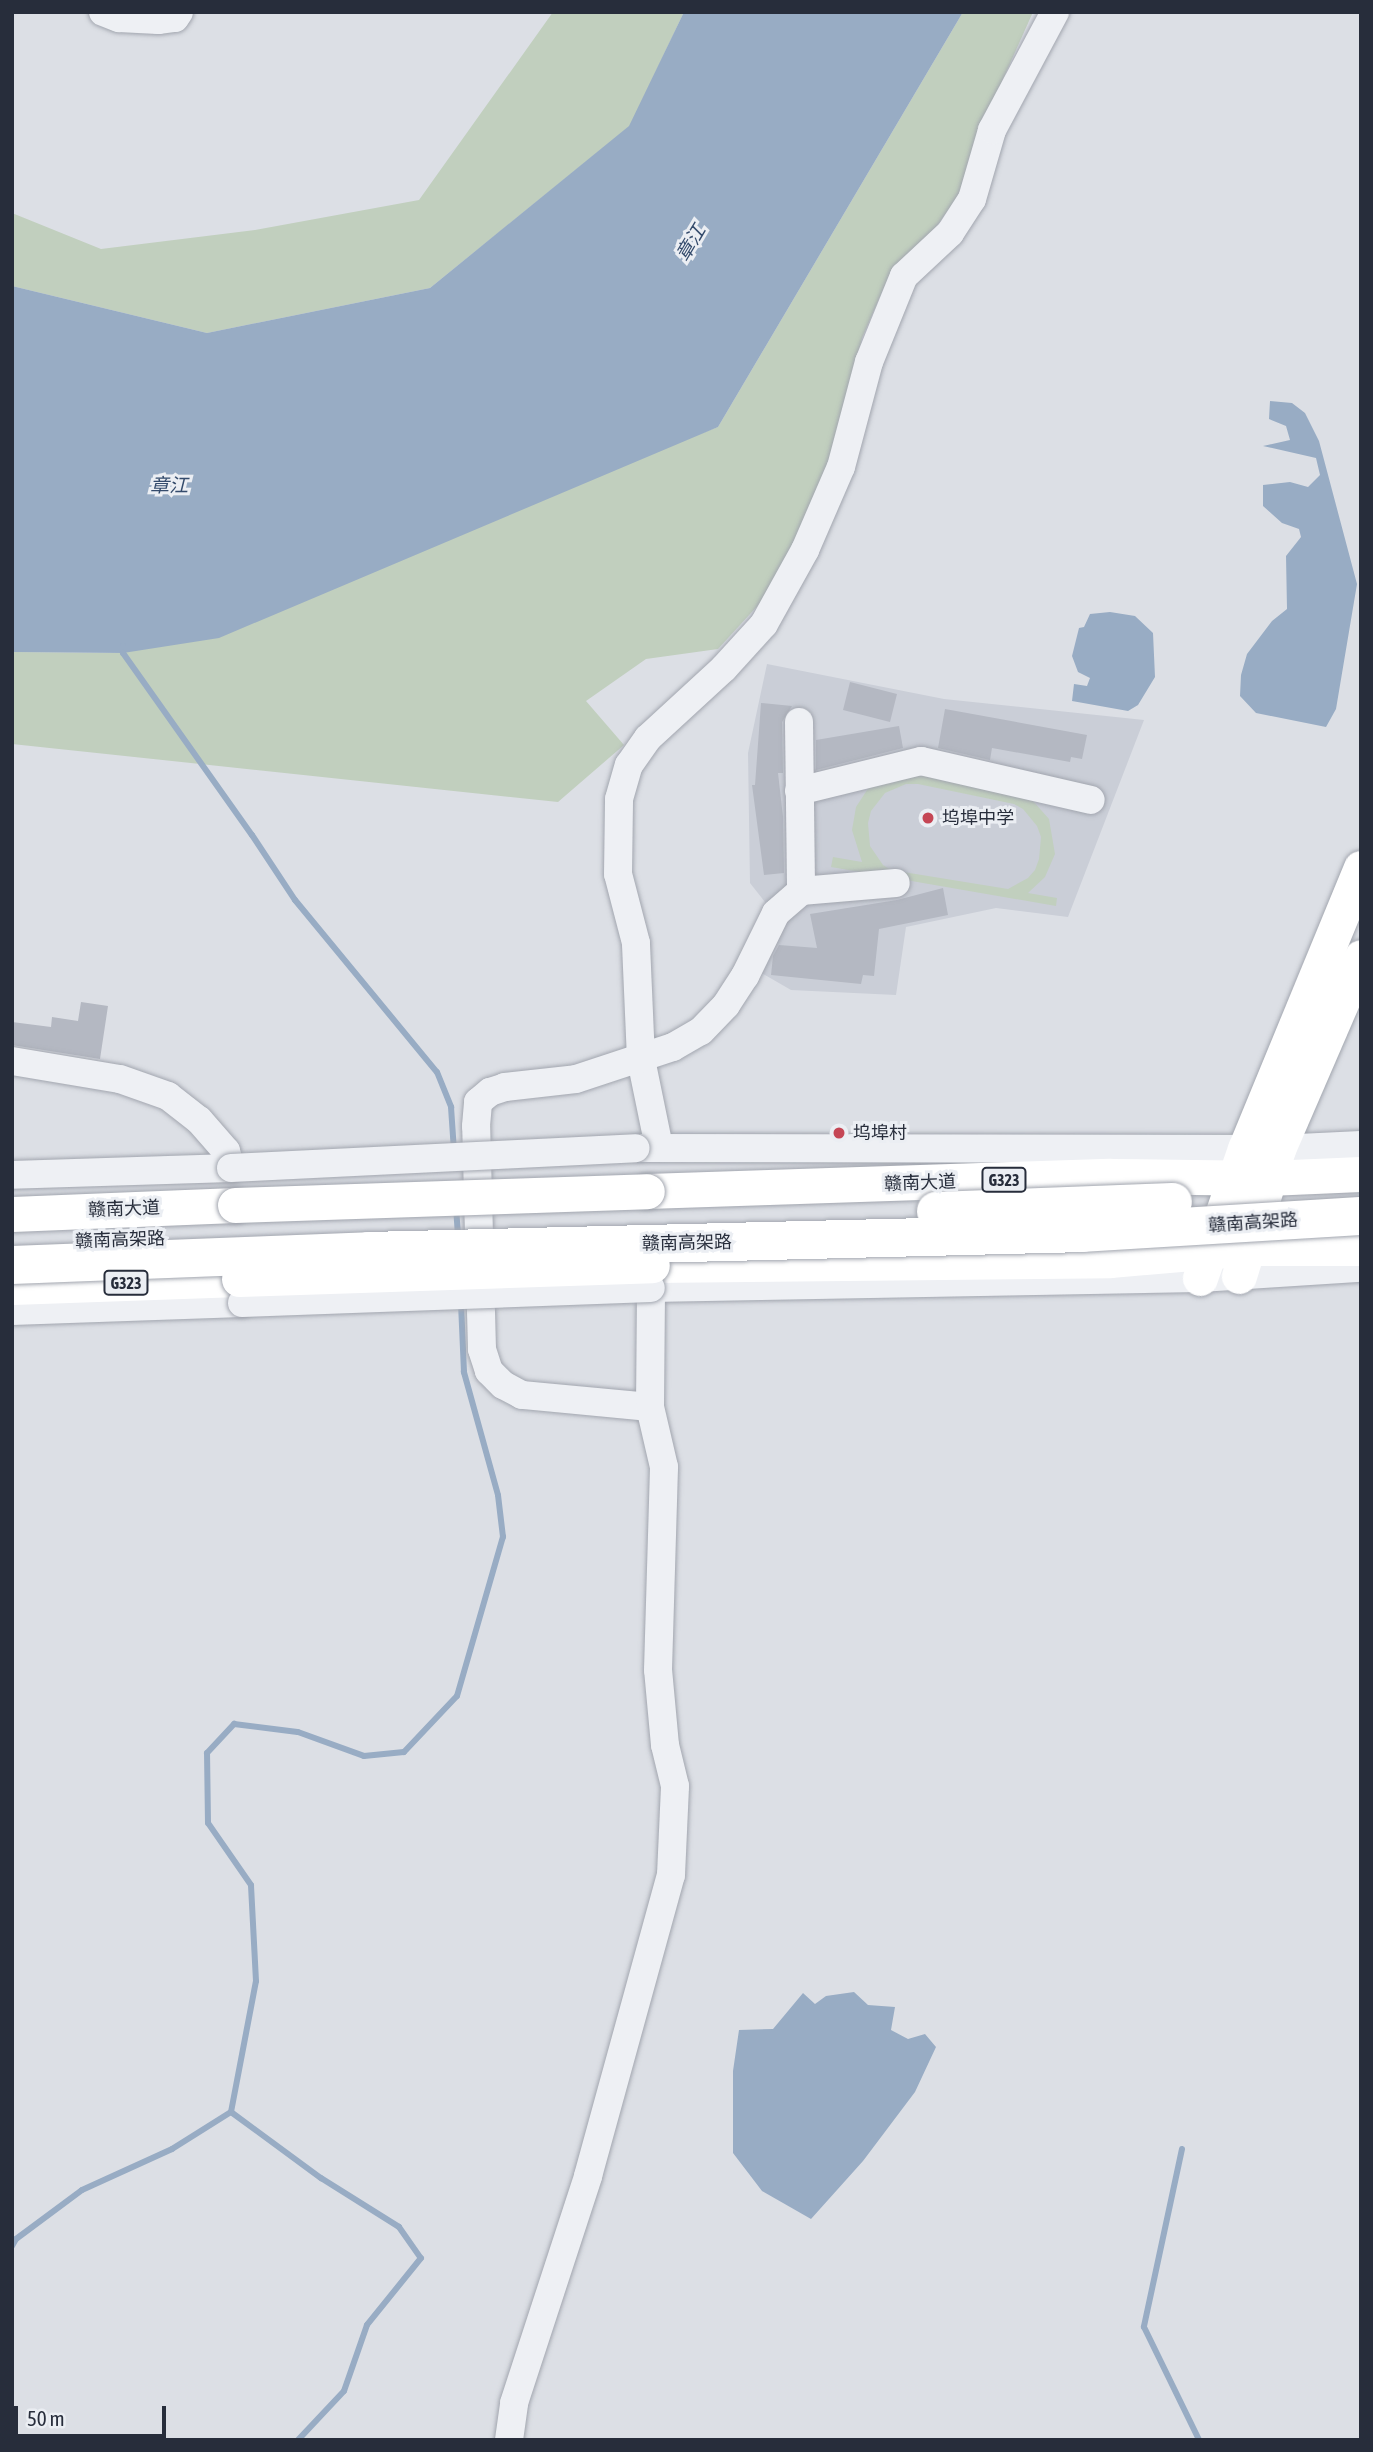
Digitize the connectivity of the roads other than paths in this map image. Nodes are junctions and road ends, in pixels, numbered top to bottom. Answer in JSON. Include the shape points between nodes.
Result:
{"nodes":[{"id":1,"x":103,"y":12,"type":"edge"},
{"id":2,"x":179,"y":12,"type":"edge"},
{"id":3,"x":1055,"y":12,"type":"edge"},
{"id":4,"x":799,"y":722,"type":"dead end"},
{"id":5,"x":799,"y":791,"type":"junction"},
{"id":6,"x":1091,"y":800,"type":"dead end"},
{"id":7,"x":1361,"y":868,"type":"edge"},
{"id":8,"x":896,"y":883,"type":"dead end"},
{"id":9,"x":801,"y":891,"type":"junction"},
{"id":10,"x":1361,"y":957,"type":"edge"},
{"id":11,"x":640,"y":1059,"type":"junction"},
{"id":12,"x":12,"y":1061,"type":"edge"},
{"id":13,"x":1361,"y":1145,"type":"edge"},
{"id":14,"x":648,"y":1148,"type":"junction"},
{"id":15,"x":1256,"y":1163,"type":"junction"},
{"id":16,"x":230,"y":1168,"type":"junction"},
{"id":17,"x":1361,"y":1174,"type":"edge"},
{"id":18,"x":12,"y":1175,"type":"edge"},
{"id":19,"x":1110,"y":1176,"type":"junction"},
{"id":20,"x":1361,"y":1194,"type":"edge"},
{"id":21,"x":12,"y":1214,"type":"edge"},
{"id":22,"x":1361,"y":1216,"type":"edge"},
{"id":23,"x":12,"y":1243,"type":"edge"},
{"id":24,"x":1361,"y":1248,"type":"edge"},
{"id":25,"x":1110,"y":1260,"type":"junction"},
{"id":26,"x":1244,"y":1262,"type":"junction"},
{"id":27,"x":1205,"y":1264,"type":"junction"},
{"id":28,"x":12,"y":1265,"type":"edge"},
{"id":29,"x":1361,"y":1268,"type":"edge"},
{"id":30,"x":651,"y":1277,"type":"junction"},
{"id":31,"x":12,"y":1287,"type":"edge"},
{"id":32,"x":241,"y":1291,"type":"junction"},
{"id":33,"x":12,"y":1294,"type":"edge"},
{"id":34,"x":128,"y":1307,"type":"junction"},
{"id":35,"x":12,"y":1311,"type":"edge"},
{"id":36,"x":650,"y":1407,"type":"junction"},
{"id":37,"x":509,"y":2440,"type":"edge"}],
"edges":[{"from":1,"to":2,"type":"street","via":[[119,18],[158,20],[175,18]]},
{"from":3,"to":11,"type":"street","via":[[992,130],[972,199],[950,233],[904,276],[869,362],[841,467],[805,550],[764,624],[648,738],[629,765],[619,799],[618,874],[636,943]]},
{"from":4,"to":5,"type":"street"},
{"from":5,"to":6,"type":"street","via":[[921,761]]},
{"from":5,"to":9,"type":"street"},
{"from":7,"to":15,"type":"main road"},
{"from":8,"to":9,"type":"street"},
{"from":9,"to":11,"type":"street","via":[[776,913],[726,1005],[701,1031]]},
{"from":10,"to":15,"type":"main road"},
{"from":11,"to":14,"type":"street"},
{"from":11,"to":36,"type":"street","via":[[576,1079],[490,1092],[478,1102],[482,1349],[489,1371],[523,1395]]},
{"from":12,"to":16,"type":"street","via":[[121,1079],[168,1096],[226,1151]]},
{"from":13,"to":15,"type":"street"},
{"from":14,"to":15,"type":"street"},
{"from":14,"to":16,"type":"street","bridge":true},
{"from":15,"to":17,"type":"main road","name":"赣南大道","number":"G323"},
{"from":15,"to":19,"type":"main road","name":"赣南大道","number":"G323"},
{"from":15,"to":26,"type":"main road"},
{"from":15,"to":27,"type":"main road"},
{"from":16,"to":18,"type":"street"},
{"from":19,"to":21,"type":"main road","name":"赣南大道","number":"G323","bridge":true},
{"from":19,"to":25,"type":"main road"},
{"from":20,"to":23,"type":"highway","name":"赣南高架路","bridge":true},
{"from":22,"to":28,"type":"highway","name":"赣南高架路","bridge":true,"via":[[1083,1233]]},
{"from":24,"to":26,"type":"main road"},
{"from":25,"to":27,"type":"main road"},
{"from":25,"to":30,"type":"main road"},
{"from":26,"to":27,"type":"main road"},
{"from":26,"to":29,"type":"street"},
{"from":27,"to":30,"type":"street"},
{"from":30,"to":32,"type":"main road","bridge":true},
{"from":30,"to":36,"type":"street"},
{"from":31,"to":32,"type":"main road","number":"G323"},
{"from":32,"to":34,"type":"street"},
{"from":33,"to":34,"type":"main road"},
{"from":34,"to":35,"type":"street"},
{"from":36,"to":37,"type":"street","via":[[664,1467],[657,1670],[665,1745],[675,1786],[671,1875],[588,2176],[514,2403]]}]}
